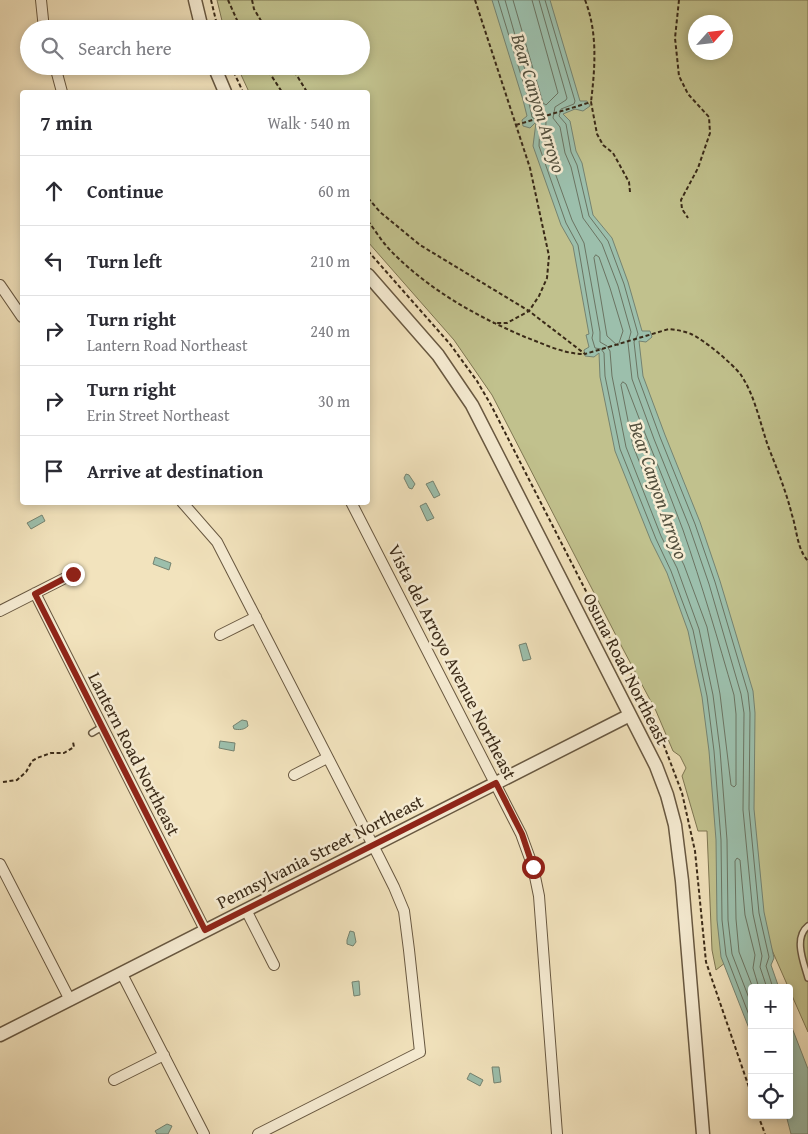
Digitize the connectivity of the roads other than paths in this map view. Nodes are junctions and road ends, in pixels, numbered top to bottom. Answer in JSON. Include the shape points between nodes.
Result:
{"nodes":[{"id":1,"x":41,"y":0,"type":"edge"},
{"id":2,"x":195,"y":0,"type":"edge"},
{"id":3,"x":43,"y":20,"type":"edge"},
{"id":4,"x":200,"y":20,"type":"edge"},
{"id":5,"x":57,"y":75,"type":"edge"},
{"id":6,"x":218,"y":75,"type":"edge"},
{"id":7,"x":61,"y":90,"type":"edge"},
{"id":8,"x":225,"y":90,"type":"edge"},
{"id":9,"x":370,"y":278,"type":"edge"},
{"id":10,"x":0,"y":287,"type":"edge"},
{"id":11,"x":20,"y":314,"type":"edge"},
{"id":12,"x":185,"y":505,"type":"edge"},
{"id":13,"x":353,"y":505,"type":"edge"},
{"id":14,"x":73,"y":574,"type":"dead end"},
{"id":15,"x":35,"y":594,"type":"junction"},
{"id":16,"x":0,"y":611,"type":"edge"},
{"id":17,"x":256,"y":617,"type":"junction"},
{"id":18,"x":220,"y":635,"type":"dead end"},
{"id":19,"x":630,"y":715,"type":"junction"},
{"id":20,"x":102,"y":727,"type":"junction"},
{"id":21,"x":92,"y":733,"type":"dead end"},
{"id":22,"x":327,"y":758,"type":"junction"},
{"id":23,"x":294,"y":775,"type":"dead end"},
{"id":24,"x":496,"y":783,"type":"junction"},
{"id":25,"x":373,"y":846,"type":"junction"},
{"id":26,"x":0,"y":864,"type":"edge"},
{"id":27,"x":246,"y":910,"type":"junction"},
{"id":28,"x":808,"y":926,"type":"edge"},
{"id":29,"x":205,"y":930,"type":"junction"},
{"id":30,"x":274,"y":965,"type":"dead end"},
{"id":31,"x":122,"y":974,"type":"junction"},
{"id":32,"x":808,"y":978,"type":"edge"},
{"id":33,"x":70,"y":1000,"type":"junction"},
{"id":34,"x":0,"y":1035,"type":"edge"},
{"id":35,"x":164,"y":1055,"type":"junction"},
{"id":36,"x":114,"y":1080,"type":"dead end"},
{"id":37,"x":204,"y":1134,"type":"edge"},
{"id":38,"x":258,"y":1134,"type":"edge"},
{"id":39,"x":557,"y":1134,"type":"edge"},
{"id":40,"x":703,"y":1134,"type":"edge"}],
"edges":[{"from":1,"to":3,"type":"street"},
{"from":2,"to":4,"type":"street"},
{"from":5,"to":7,"type":"street"},
{"from":6,"to":8,"type":"street"},
{"from":9,"to":19,"type":"street","name":"Osuna Road Northeast","via":[[438,355],[472,405]]},
{"from":10,"to":11,"type":"street"},
{"from":12,"to":17,"type":"street","via":[[217,542]]},
{"from":13,"to":24,"type":"street","name":"Vista del Arroyo Avenue Northeast"},
{"from":14,"to":15,"type":"street"},
{"from":15,"to":16,"type":"street"},
{"from":15,"to":20,"type":"street","name":"Lantern Road Northeast"},
{"from":17,"to":18,"type":"street"},
{"from":17,"to":22,"type":"street"},
{"from":19,"to":24,"type":"street","name":"Pennsylvania Street Northeast"},
{"from":19,"to":40,"type":"street","name":"Osuna Road Northeast","via":[[656,766],[675,826]]},
{"from":20,"to":21,"type":"lane"},
{"from":20,"to":29,"type":"street","name":"Lantern Road Northeast"},
{"from":22,"to":23,"type":"street"},
{"from":22,"to":25,"type":"street"},
{"from":24,"to":25,"type":"street","name":"Pennsylvania Street Northeast"},
{"from":24,"to":39,"type":"street","name":"Vista del Arroyo Avenue Northeast","via":[[522,834],[539,896]]},
{"from":25,"to":27,"type":"street","name":"Pennsylvania Street Northeast"},
{"from":25,"to":38,"type":"street","via":[[404,911],[420,1052]]},
{"from":26,"to":33,"type":"street"},
{"from":27,"to":29,"type":"street","name":"Pennsylvania Street Northeast"},
{"from":27,"to":30,"type":"street"},
{"from":28,"to":32,"type":"lane","via":[[800,939]]},
{"from":29,"to":31,"type":"street","name":"Pennsylvania Street Northeast"},
{"from":31,"to":33,"type":"street","name":"Pennsylvania Street Northeast"},
{"from":31,"to":35,"type":"street"},
{"from":33,"to":34,"type":"street","name":"Pennsylvania Street Northeast"},
{"from":35,"to":36,"type":"street"},
{"from":35,"to":37,"type":"street"}]}
